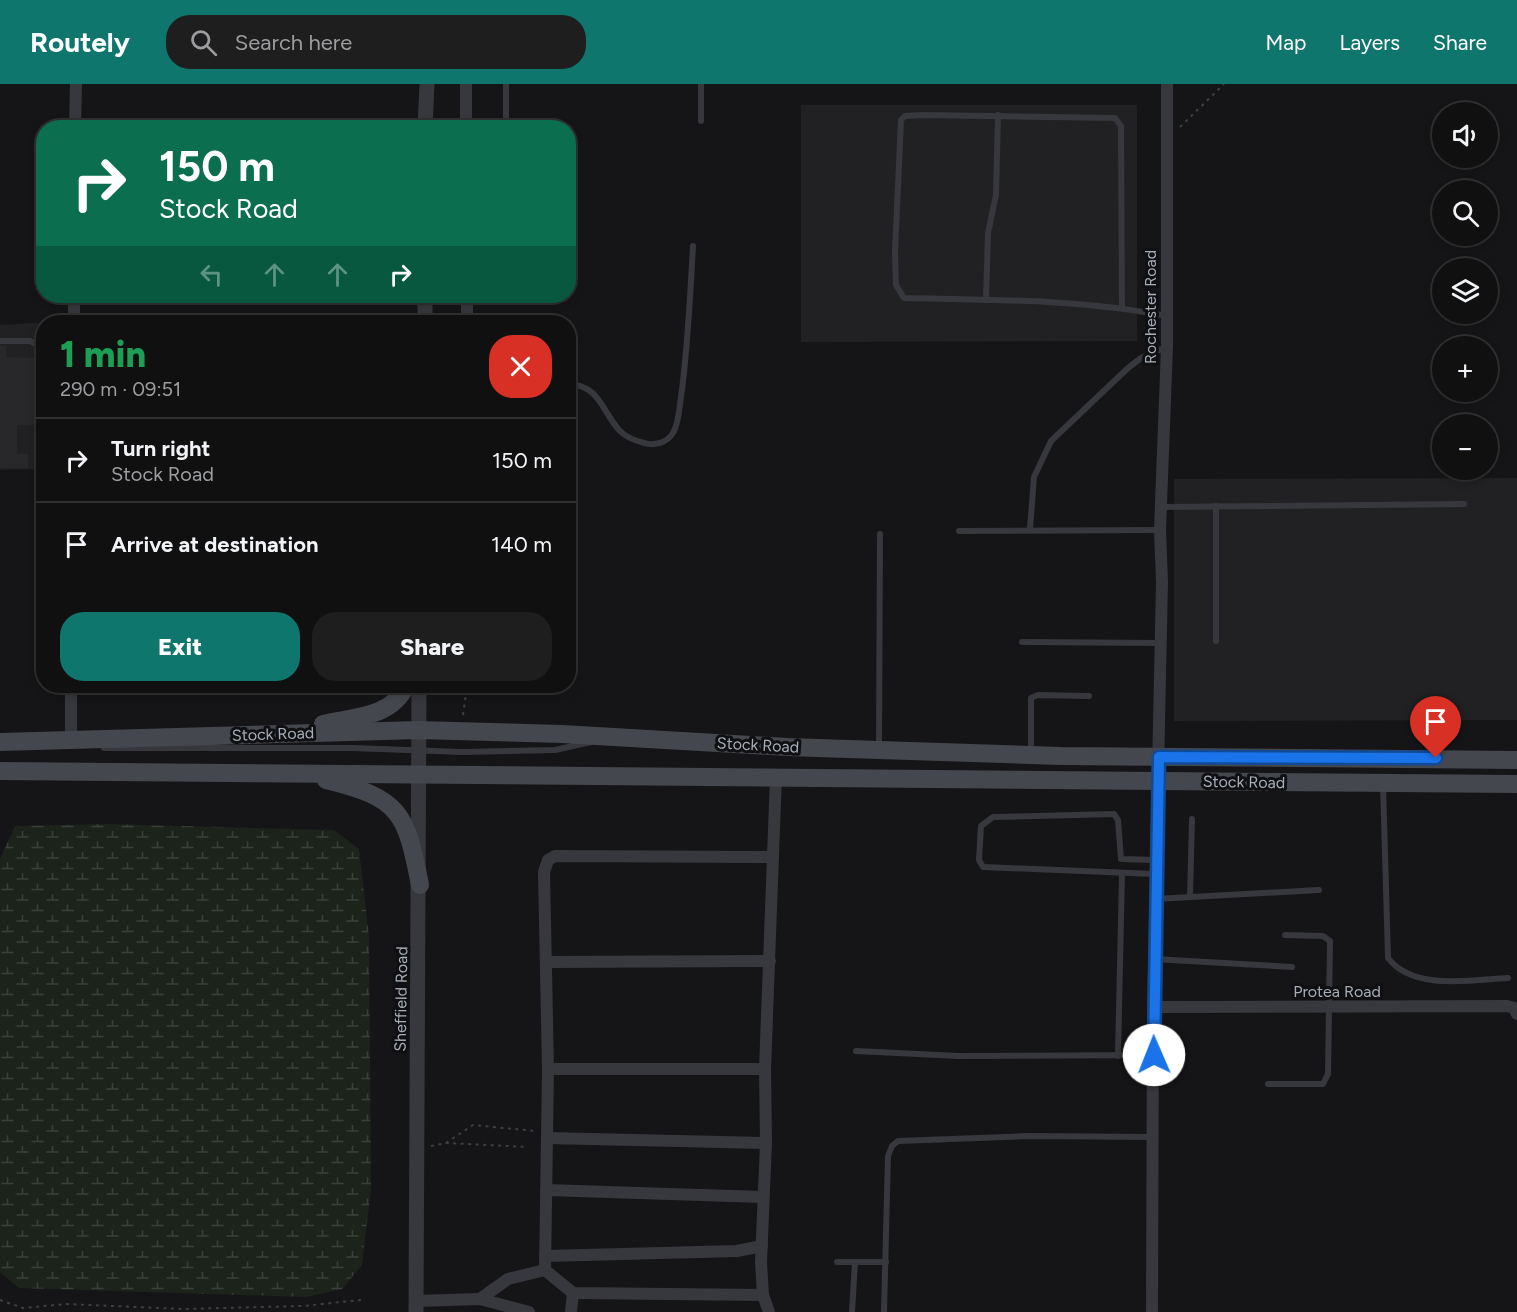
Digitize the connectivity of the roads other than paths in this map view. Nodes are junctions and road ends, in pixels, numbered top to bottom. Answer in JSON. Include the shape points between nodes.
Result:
{"nodes":[{"id":1,"x":76,"y":84,"type":"edge"},
{"id":2,"x":427,"y":84,"type":"edge"},
{"id":3,"x":466,"y":84,"type":"edge"},
{"id":4,"x":506,"y":84,"type":"edge"},
{"id":5,"x":701,"y":84,"type":"edge"},
{"id":6,"x":1167,"y":84,"type":"edge"},
{"id":7,"x":998,"y":115,"type":"junction"},
{"id":8,"x":75,"y":120,"type":"edge"},
{"id":9,"x":425,"y":120,"type":"edge"},
{"id":10,"x":466,"y":120,"type":"edge"},
{"id":11,"x":506,"y":120,"type":"edge"},
{"id":12,"x":701,"y":121,"type":"dead end"},
{"id":13,"x":693,"y":246,"type":"dead end"},
{"id":14,"x":986,"y":300,"type":"junction"},
{"id":15,"x":1122,"y":308,"type":"junction"},
{"id":16,"x":1167,"y":316,"type":"junction"},
{"id":17,"x":0,"y":340,"type":"edge"},
{"id":18,"x":36,"y":344,"type":"edge"},
{"id":19,"x":1167,"y":347,"type":"junction"},
{"id":20,"x":576,"y":385,"type":"edge"},
{"id":21,"x":1464,"y":504,"type":"dead end"},
{"id":22,"x":1216,"y":506,"type":"junction"},
{"id":23,"x":1161,"y":507,"type":"junction"},
{"id":24,"x":1030,"y":529,"type":"junction"},
{"id":25,"x":1160,"y":530,"type":"junction"},
{"id":26,"x":959,"y":531,"type":"dead end"},
{"id":27,"x":880,"y":534,"type":"dead end"},
{"id":28,"x":1216,"y":641,"type":"dead end"},
{"id":29,"x":1022,"y":642,"type":"dead end"},
{"id":30,"x":1161,"y":644,"type":"junction"},
{"id":31,"x":71,"y":693,"type":"edge"},
{"id":32,"x":401,"y":693,"type":"edge"},
{"id":33,"x":419,"y":693,"type":"edge"},
{"id":34,"x":1089,"y":696,"type":"dead end"},
{"id":35,"x":418,"y":730,"type":"junction"},
{"id":36,"x":277,"y":733,"type":"junction"},
{"id":37,"x":607,"y":737,"type":"junction"},
{"id":38,"x":70,"y":740,"type":"junction"},
{"id":39,"x":4,"y":742,"type":"edge"},
{"id":40,"x":89,"y":748,"type":"dead end"},
{"id":41,"x":101,"y":748,"type":"dead end"},
{"id":42,"x":417,"y":750,"type":"junction"},
{"id":43,"x":879,"y":751,"type":"junction"},
{"id":44,"x":1031,"y":755,"type":"junction"},
{"id":45,"x":1159,"y":757,"type":"junction"},
{"id":46,"x":1517,"y":760,"type":"edge"},
{"id":47,"x":0,"y":771,"type":"edge"},
{"id":48,"x":418,"y":773,"type":"junction"},
{"id":49,"x":298,"y":774,"type":"junction"},
{"id":50,"x":776,"y":776,"type":"junction"},
{"id":51,"x":1158,"y":781,"type":"junction"},
{"id":52,"x":1517,"y":783,"type":"edge"},
{"id":53,"x":1383,"y":784,"type":"junction"},
{"id":54,"x":1192,"y":819,"type":"dead end"},
{"id":55,"x":773,"y":857,"type":"junction"},
{"id":56,"x":1156,"y":860,"type":"junction"},
{"id":57,"x":1122,"y":873,"type":"junction"},
{"id":58,"x":1155,"y":874,"type":"junction"},
{"id":59,"x":420,"y":885,"type":"junction"},
{"id":60,"x":1319,"y":890,"type":"dead end"},
{"id":61,"x":1190,"y":897,"type":"junction"},
{"id":62,"x":1155,"y":900,"type":"junction"},
{"id":63,"x":1285,"y":935,"type":"dead end"},
{"id":64,"x":1154,"y":959,"type":"junction"},
{"id":65,"x":770,"y":961,"type":"junction"},
{"id":66,"x":547,"y":962,"type":"junction"},
{"id":67,"x":1292,"y":967,"type":"dead end"},
{"id":68,"x":1508,"y":978,"type":"dead end"},
{"id":69,"x":1153,"y":1007,"type":"junction"},
{"id":70,"x":1329,"y":1008,"type":"junction"},
{"id":71,"x":1517,"y":1014,"type":"edge"},
{"id":72,"x":856,"y":1051,"type":"dead end"},
{"id":73,"x":1154,"y":1055,"type":"junction"},
{"id":74,"x":1118,"y":1056,"type":"junction"},
{"id":75,"x":548,"y":1069,"type":"junction"},
{"id":76,"x":765,"y":1069,"type":"junction"},
{"id":77,"x":1268,"y":1084,"type":"dead end"},
{"id":78,"x":547,"y":1135,"type":"junction"},
{"id":79,"x":1154,"y":1137,"type":"junction"},
{"id":80,"x":766,"y":1143,"type":"junction"},
{"id":81,"x":546,"y":1190,"type":"junction"},
{"id":82,"x":764,"y":1197,"type":"junction"},
{"id":83,"x":762,"y":1246,"type":"junction"},
{"id":84,"x":545,"y":1256,"type":"junction"},
{"id":85,"x":837,"y":1262,"type":"dead end"},
{"id":86,"x":855,"y":1262,"type":"junction"},
{"id":87,"x":886,"y":1262,"type":"junction"},
{"id":88,"x":545,"y":1270,"type":"junction"},
{"id":89,"x":573,"y":1293,"type":"junction"},
{"id":90,"x":480,"y":1299,"type":"junction"},
{"id":91,"x":416,"y":1306,"type":"edge"},
{"id":92,"x":765,"y":1306,"type":"edge"},
{"id":93,"x":529,"y":1312,"type":"edge"},
{"id":94,"x":571,"y":1312,"type":"edge"},
{"id":95,"x":852,"y":1312,"type":"edge"},
{"id":96,"x":885,"y":1312,"type":"edge"},
{"id":97,"x":1152,"y":1312,"type":"edge"}],
"edges":[{"from":1,"to":8,"type":"street"},
{"from":2,"to":9,"type":"street"},
{"from":3,"to":10,"type":"street"},
{"from":4,"to":11,"type":"lane"},
{"from":5,"to":12,"type":"lane"},
{"from":6,"to":16,"type":"street","name":"Rochester Road"},
{"from":7,"to":14,"type":"lane","via":[[996,195],[987,239]]},
{"from":7,"to":14,"type":"lane","via":[[912,115],[901,120],[900,128],[895,252],[898,292],[904,298]]},
{"from":7,"to":15,"type":"lane","via":[[1109,116],[1119,122]]},
{"from":13,"to":20,"type":"lane","via":[[686,365],[671,436],[648,445],[629,437],[620,431],[595,394],[587,387]]},
{"from":14,"to":15,"type":"lane"},
{"from":15,"to":16,"type":"lane"},
{"from":16,"to":19,"type":"street","name":"Rochester Road"},
{"from":17,"to":18,"type":"lane"},
{"from":19,"to":23,"type":"street","name":"Rochester Road"},
{"from":19,"to":24,"type":"lane","via":[[1128,368],[1051,441],[1034,477]]},
{"from":21,"to":22,"type":"lane"},
{"from":22,"to":23,"type":"lane"},
{"from":22,"to":28,"type":"lane"},
{"from":23,"to":25,"type":"street","name":"Rochester Road"},
{"from":24,"to":25,"type":"lane"},
{"from":24,"to":26,"type":"lane"},
{"from":25,"to":30,"type":"street","name":"Rochester Road"},
{"from":27,"to":43,"type":"lane"},
{"from":29,"to":30,"type":"lane"},
{"from":30,"to":45,"type":"street","name":"Rochester Road"},
{"from":31,"to":38,"type":"street"},
{"from":32,"to":36,"type":"main road","via":[[378,713]]},
{"from":33,"to":35,"type":"street","name":"Sheffield Road"},
{"from":34,"to":44,"type":"lane","via":[[1031,698]]},
{"from":35,"to":36,"type":"main road","name":"Stock Road"},
{"from":35,"to":37,"type":"main road","name":"Stock Road"},
{"from":35,"to":42,"type":"street","name":"Sheffield Road"},
{"from":36,"to":38,"type":"main road","name":"Stock Road"},
{"from":37,"to":42,"type":"lane","via":[[555,750]]},
{"from":37,"to":43,"type":"main road","name":"Stock Road"},
{"from":38,"to":39,"type":"main road","name":"Stock Road"},
{"from":39,"to":40,"type":"lane"},
{"from":41,"to":42,"type":"lane"},
{"from":42,"to":48,"type":"street","name":"Sheffield Road"},
{"from":43,"to":44,"type":"main road","name":"Stock Road"},
{"from":44,"to":45,"type":"main road","name":"Stock Road"},
{"from":45,"to":46,"type":"main road","name":"Stock Road"},
{"from":45,"to":51,"type":"street","name":"Rochester Road"},
{"from":47,"to":49,"type":"main road","name":"Stock Road"},
{"from":48,"to":49,"type":"main road","name":"Stock Road"},
{"from":48,"to":50,"type":"main road","name":"Stock Road"},
{"from":48,"to":59,"type":"street","name":"Sheffield Road"},
{"from":49,"to":59,"type":"main road","via":[[366,790],[391,806],[410,836]]},
{"from":50,"to":51,"type":"main road","name":"Stock Road"},
{"from":50,"to":55,"type":"street"},
{"from":51,"to":53,"type":"main road","name":"Stock Road"},
{"from":51,"to":56,"type":"street"},
{"from":52,"to":53,"type":"main road","name":"Stock Road"},
{"from":53,"to":68,"type":"lane","via":[[1388,958],[1400,970],[1423,979]]},
{"from":54,"to":61,"type":"lane"},
{"from":55,"to":65,"type":"street"},
{"from":55,"to":66,"type":"street","via":[[551,858],[544,872]]},
{"from":56,"to":57,"type":"lane","via":[[1121,859],[1118,820],[1114,814],[993,817],[981,826],[979,860],[983,867]]},
{"from":56,"to":58,"type":"street"},
{"from":57,"to":58,"type":"lane"},
{"from":57,"to":74,"type":"lane"},
{"from":58,"to":62,"type":"street"},
{"from":59,"to":91,"type":"street","name":"Sheffield Road"},
{"from":60,"to":61,"type":"lane"},
{"from":61,"to":62,"type":"lane"},
{"from":62,"to":64,"type":"street"},
{"from":63,"to":70,"type":"lane","via":[[1323,936],[1330,941]]},
{"from":64,"to":67,"type":"lane"},
{"from":64,"to":69,"type":"street"},
{"from":65,"to":66,"type":"street"},
{"from":65,"to":76,"type":"street"},
{"from":66,"to":75,"type":"street"},
{"from":69,"to":70,"type":"street","name":"Protea Road"},
{"from":69,"to":73,"type":"street"},
{"from":70,"to":71,"type":"street","name":"Protea Road","via":[[1507,1006]]},
{"from":70,"to":77,"type":"lane","via":[[1327,1079],[1323,1084]]},
{"from":72,"to":74,"type":"lane","via":[[959,1056]]},
{"from":73,"to":74,"type":"lane"},
{"from":73,"to":79,"type":"street"},
{"from":75,"to":76,"type":"street"},
{"from":75,"to":78,"type":"street"},
{"from":76,"to":80,"type":"street"},
{"from":78,"to":80,"type":"street"},
{"from":78,"to":81,"type":"street"},
{"from":79,"to":87,"type":"lane","via":[[898,1141],[888,1156]]},
{"from":79,"to":97,"type":"street"},
{"from":80,"to":82,"type":"street"},
{"from":81,"to":82,"type":"street"},
{"from":81,"to":84,"type":"street"},
{"from":82,"to":83,"type":"street"},
{"from":83,"to":84,"type":"street","via":[[737,1251]]},
{"from":83,"to":92,"type":"street"},
{"from":84,"to":88,"type":"street"},
{"from":85,"to":86,"type":"lane"},
{"from":86,"to":87,"type":"lane"},
{"from":86,"to":95,"type":"lane"},
{"from":87,"to":96,"type":"lane"},
{"from":88,"to":89,"type":"street"},
{"from":88,"to":90,"type":"street","via":[[508,1280]]},
{"from":89,"to":92,"type":"street"},
{"from":89,"to":94,"type":"street"},
{"from":90,"to":91,"type":"street"},
{"from":90,"to":93,"type":"street"}]}
